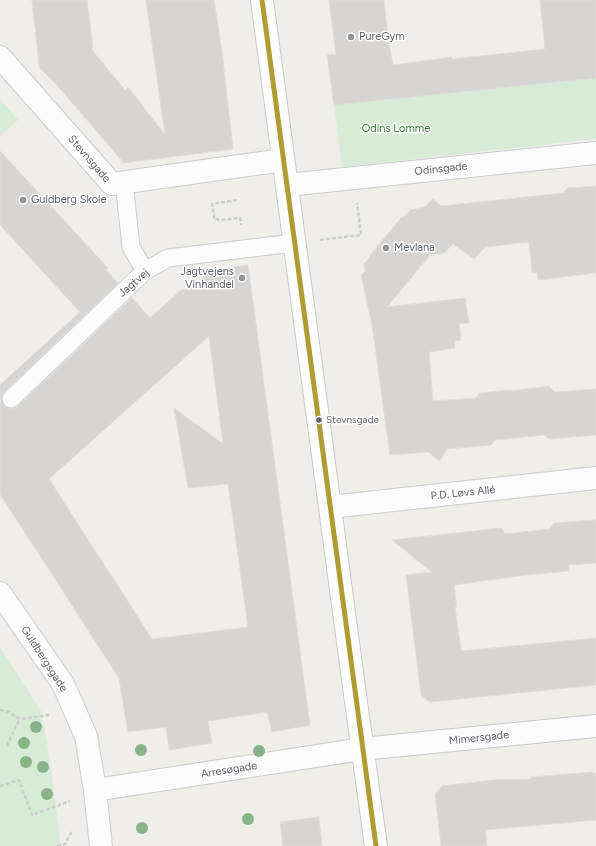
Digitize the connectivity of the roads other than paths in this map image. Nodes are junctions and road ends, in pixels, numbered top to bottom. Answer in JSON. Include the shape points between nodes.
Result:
{"nodes":[{"id":1,"x":262,"y":0,"type":"edge"},
{"id":2,"x":0,"y":57,"type":"edge"},
{"id":3,"x":596,"y":153,"type":"edge"},
{"id":4,"x":283,"y":160,"type":"junction"},
{"id":5,"x":124,"y":182,"type":"junction"},
{"id":6,"x":286,"y":185,"type":"junction"},
{"id":7,"x":294,"y":243,"type":"junction"},
{"id":8,"x":145,"y":271,"type":"junction"},
{"id":9,"x":11,"y":399,"type":"dead end"},
{"id":10,"x":596,"y":478,"type":"edge"},
{"id":11,"x":330,"y":507,"type":"junction"},
{"id":12,"x":0,"y":593,"type":"edge"},
{"id":13,"x":596,"y":726,"type":"edge"},
{"id":14,"x":362,"y":749,"type":"junction"},
{"id":15,"x":95,"y":790,"type":"junction"},
{"id":16,"x":101,"y":846,"type":"edge"},
{"id":17,"x":376,"y":846,"type":"edge"}],
"edges":[{"from":1,"to":4,"type":"street"},
{"from":2,"to":5,"type":"street","name":"Stevnsgade","via":[[112,184]]},
{"from":3,"to":6,"type":"street","name":"Odinsgade"},
{"from":4,"to":5,"type":"street","name":"Stevnsgade"},
{"from":4,"to":6,"type":"street"},
{"from":5,"to":8,"type":"lane","via":[[131,247]]},
{"from":6,"to":7,"type":"street"},
{"from":7,"to":8,"type":"lane","name":"Jagtvej","via":[[168,258]]},
{"from":7,"to":11,"type":"street"},
{"from":8,"to":9,"type":"lane","name":"Jagtvej"},
{"from":10,"to":11,"type":"street","name":"P.D. Løvs Allé"},
{"from":11,"to":14,"type":"street"},
{"from":12,"to":15,"type":"street","name":"Guldbergsgade","via":[[63,684],[86,736]]},
{"from":13,"to":14,"type":"street","name":"Mimersgade"},
{"from":14,"to":15,"type":"street","name":"Arresøgade"},
{"from":14,"to":17,"type":"street"},
{"from":15,"to":16,"type":"street","name":"Guldbergsgade"}]}
